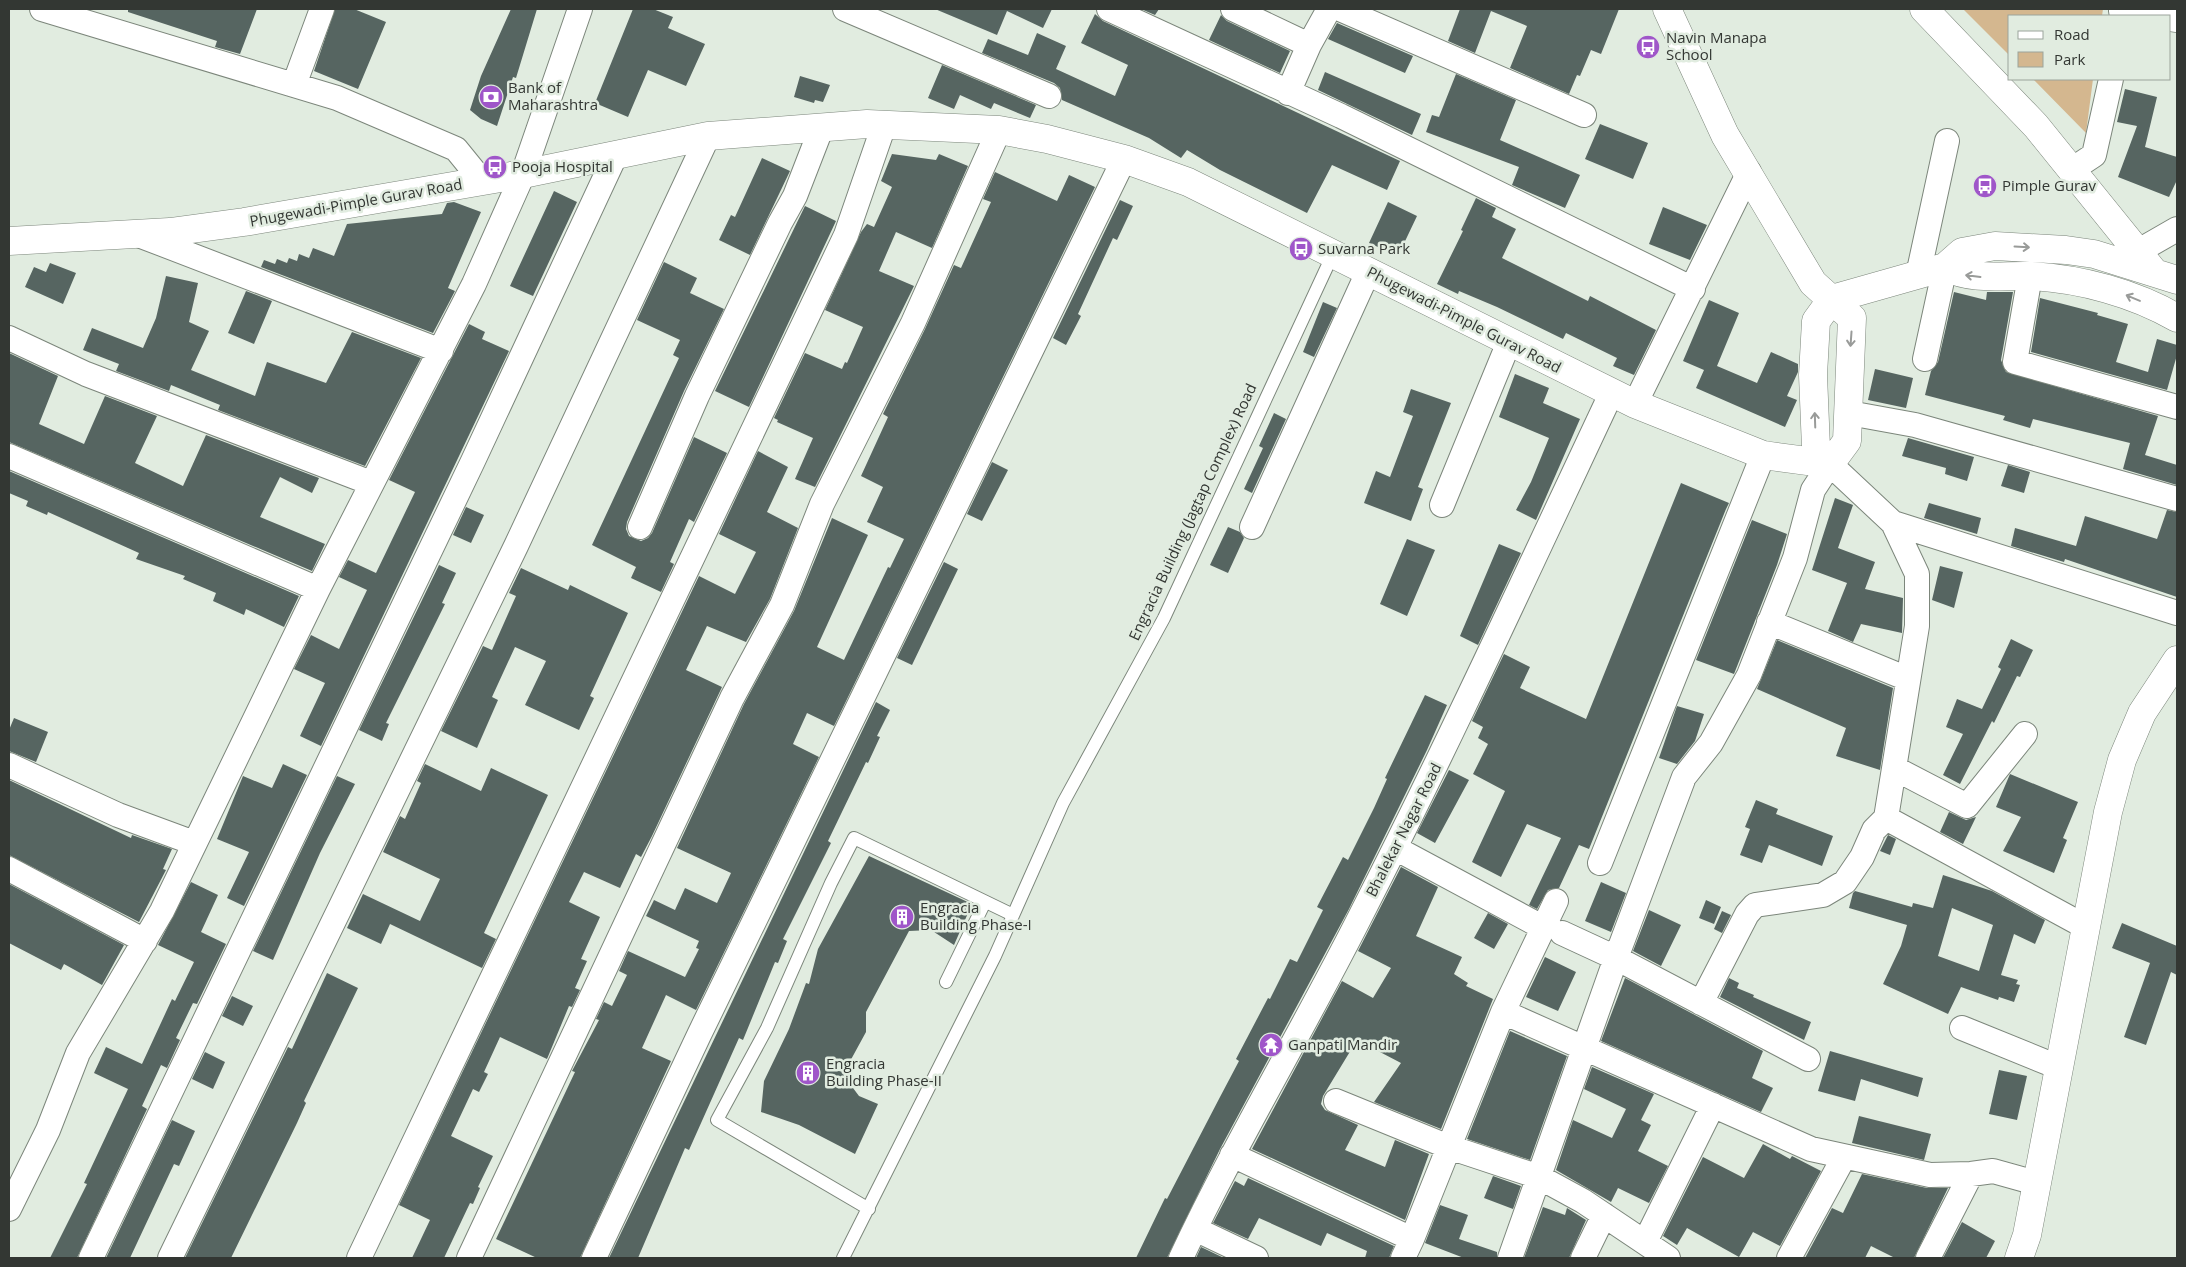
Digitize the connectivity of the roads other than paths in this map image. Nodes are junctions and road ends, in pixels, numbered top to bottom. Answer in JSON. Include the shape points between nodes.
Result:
{"nodes":[{"id":1,"x":42,"y":9,"type":"edge"},
{"id":2,"x":322,"y":9,"type":"edge"},
{"id":3,"x":580,"y":9,"type":"edge"},
{"id":4,"x":845,"y":9,"type":"edge"},
{"id":5,"x":1109,"y":9,"type":"edge"},
{"id":6,"x":1233,"y":9,"type":"edge"},
{"id":7,"x":1328,"y":9,"type":"edge"},
{"id":8,"x":1340,"y":9,"type":"edge"},
{"id":9,"x":1667,"y":9,"type":"edge"},
{"id":10,"x":1924,"y":9,"type":"edge"},
{"id":11,"x":2121,"y":12,"type":"edge"},
{"id":12,"x":2144,"y":15,"type":"edge"},
{"id":13,"x":1309,"y":45,"type":"junction"},
{"id":14,"x":2111,"y":80,"type":"edge"},
{"id":15,"x":294,"y":85,"type":"junction"},
{"id":16,"x":1288,"y":93,"type":"junction"},
{"id":17,"x":1049,"y":96,"type":"dead end"},
{"id":18,"x":1584,"y":115,"type":"dead end"},
{"id":19,"x":884,"y":125,"type":"junction"},
{"id":20,"x":821,"y":129,"type":"junction"},
{"id":21,"x":998,"y":130,"type":"junction"},
{"id":22,"x":708,"y":136,"type":"junction"},
{"id":23,"x":1947,"y":141,"type":"dead end"},
{"id":24,"x":616,"y":154,"type":"junction"},
{"id":25,"x":1124,"y":160,"type":"junction"},
{"id":26,"x":2072,"y":169,"type":"junction"},
{"id":27,"x":1749,"y":172,"type":"junction"},
{"id":28,"x":523,"y":174,"type":"junction"},
{"id":29,"x":482,"y":181,"type":"junction"},
{"id":30,"x":2177,"y":230,"type":"edge"},
{"id":31,"x":134,"y":234,"type":"junction"},
{"id":32,"x":9,"y":241,"type":"edge"},
{"id":33,"x":1332,"y":254,"type":"junction"},
{"id":34,"x":1945,"y":267,"type":"junction"},
{"id":35,"x":2156,"y":268,"type":"edge"},
{"id":36,"x":1368,"y":272,"type":"junction"},
{"id":37,"x":1918,"y":275,"type":"junction"},
{"id":38,"x":2030,"y":276,"type":"junction"},
{"id":39,"x":1693,"y":289,"type":"junction"},
{"id":40,"x":1832,"y":298,"type":"junction"},
{"id":41,"x":2177,"y":318,"type":"edge"},
{"id":42,"x":9,"y":338,"type":"edge"},
{"id":43,"x":1509,"y":342,"type":"junction"},
{"id":44,"x":441,"y":351,"type":"junction"},
{"id":45,"x":1925,"y":359,"type":"dead end"},
{"id":46,"x":1623,"y":399,"type":"junction"},
{"id":47,"x":2177,"y":407,"type":"edge"},
{"id":48,"x":1849,"y":412,"type":"junction"},
{"id":49,"x":1763,"y":455,"type":"junction"},
{"id":50,"x":9,"y":456,"type":"edge"},
{"id":51,"x":1830,"y":464,"type":"junction"},
{"id":52,"x":371,"y":483,"type":"junction"},
{"id":53,"x":2177,"y":499,"type":"edge"},
{"id":54,"x":1442,"y":505,"type":"dead end"},
{"id":55,"x":1893,"y":522,"type":"junction"},
{"id":56,"x":640,"y":527,"type":"dead end"},
{"id":57,"x":1252,"y":527,"type":"dead end"},
{"id":58,"x":318,"y":589,"type":"junction"},
{"id":59,"x":2177,"y":613,"type":"edge"},
{"id":60,"x":1769,"y":622,"type":"junction"},
{"id":61,"x":2177,"y":660,"type":"edge"},
{"id":62,"x":1908,"y":679,"type":"junction"},
{"id":63,"x":2024,"y":734,"type":"dead end"},
{"id":64,"x":9,"y":765,"type":"edge"},
{"id":65,"x":1894,"y":768,"type":"junction"},
{"id":66,"x":1886,"y":818,"type":"junction"},
{"id":67,"x":194,"y":843,"type":"junction"},
{"id":68,"x":1395,"y":848,"type":"junction"},
{"id":69,"x":1600,"y":863,"type":"dead end"},
{"id":70,"x":9,"y":869,"type":"edge"},
{"id":71,"x":1556,"y":901,"type":"dead end"},
{"id":72,"x":985,"y":902,"type":"junction"},
{"id":73,"x":1013,"y":915,"type":"junction"},
{"id":74,"x":2086,"y":927,"type":"junction"},
{"id":75,"x":1553,"y":931,"type":"junction"},
{"id":76,"x":145,"y":941,"type":"junction"},
{"id":77,"x":1616,"y":958,"type":"junction"},
{"id":78,"x":946,"y":982,"type":"dead end"},
{"id":79,"x":1701,"y":1003,"type":"junction"},
{"id":80,"x":1503,"y":1012,"type":"junction"},
{"id":81,"x":1962,"y":1028,"type":"dead end"},
{"id":82,"x":1584,"y":1048,"type":"junction"},
{"id":83,"x":1808,"y":1060,"type":"dead end"},
{"id":84,"x":2058,"y":1067,"type":"junction"},
{"id":85,"x":1336,"y":1101,"type":"dead end"},
{"id":86,"x":1713,"y":1105,"type":"junction"},
{"id":87,"x":1449,"y":1147,"type":"junction"},
{"id":88,"x":1232,"y":1155,"type":"junction"},
{"id":89,"x":1844,"y":1157,"type":"junction"},
{"id":90,"x":1971,"y":1174,"type":"junction"},
{"id":91,"x":1539,"y":1178,"type":"junction"},
{"id":92,"x":2036,"y":1183,"type":"junction"},
{"id":93,"x":12,"y":1194,"type":"edge"},
{"id":94,"x":869,"y":1208,"type":"junction"},
{"id":95,"x":1604,"y":1214,"type":"junction"},
{"id":96,"x":1194,"y":1229,"type":"junction"},
{"id":97,"x":1644,"y":1242,"type":"junction"},
{"id":98,"x":1408,"y":1249,"type":"edge"},
{"id":99,"x":90,"y":1258,"type":"edge"},
{"id":100,"x":170,"y":1258,"type":"edge"},
{"id":101,"x":359,"y":1258,"type":"edge"},
{"id":102,"x":469,"y":1258,"type":"edge"},
{"id":103,"x":594,"y":1258,"type":"edge"},
{"id":104,"x":843,"y":1258,"type":"edge"},
{"id":105,"x":1181,"y":1258,"type":"edge"},
{"id":106,"x":1256,"y":1258,"type":"edge"},
{"id":107,"x":1510,"y":1258,"type":"edge"},
{"id":108,"x":1583,"y":1258,"type":"edge"},
{"id":109,"x":1668,"y":1258,"type":"edge"},
{"id":110,"x":1789,"y":1258,"type":"edge"},
{"id":111,"x":1928,"y":1258,"type":"edge"},
{"id":112,"x":2019,"y":1258,"type":"edge"}],
"edges":[{"from":1,"to":15,"type":"street"},
{"from":2,"to":15,"type":"street"},
{"from":3,"to":28,"type":"street"},
{"from":4,"to":17,"type":"street"},
{"from":5,"to":16,"type":"street"},
{"from":6,"to":13,"type":"street"},
{"from":7,"to":13,"type":"street"},
{"from":8,"to":18,"type":"street"},
{"from":9,"to":27,"type":"street","via":[[1725,135]]},
{"from":10,"to":26,"type":"street","via":[[2036,126]]},
{"from":11,"to":12,"type":"street"},
{"from":13,"to":16,"type":"street"},
{"from":14,"to":26,"type":"street","via":[[2094,155]]},
{"from":15,"to":29,"type":"street","via":[[337,98],[456,149]]},
{"from":16,"to":39,"type":"street"},
{"from":19,"to":20,"type":"street","name":"Phugewadi-Pimple Gurav Road"},
{"from":19,"to":21,"type":"street","name":"Phugewadi-Pimple Gurav Road"},
{"from":19,"to":101,"type":"street","via":[[846,235]]},
{"from":20,"to":22,"type":"street","name":"Phugewadi-Pimple Gurav Road"},
{"from":20,"to":56,"type":"street","via":[[795,196],[697,396]]},
{"from":21,"to":25,"type":"street","name":"Phugewadi-Pimple Gurav Road","via":[[1047,139]]},
{"from":21,"to":102,"type":"street","via":[[913,323],[822,504],[782,605],[732,698]]},
{"from":22,"to":24,"type":"street","name":"Phugewadi-Pimple Gurav Road"},
{"from":22,"to":100,"type":"street","via":[[516,546]]},
{"from":23,"to":37,"type":"street"},
{"from":24,"to":28,"type":"street","name":"Phugewadi-Pimple Gurav Road"},
{"from":24,"to":99,"type":"street"},
{"from":25,"to":33,"type":"street","name":"Phugewadi-Pimple Gurav Road","via":[[1188,182]]},
{"from":25,"to":103,"type":"street"},
{"from":26,"to":35,"type":"street"},
{"from":27,"to":39,"type":"street","name":"Bhalekar Nagar Road"},
{"from":27,"to":40,"type":"street","via":[[1813,283]]},
{"from":28,"to":29,"type":"street","name":"Phugewadi-Pimple Gurav Road"},
{"from":28,"to":44,"type":"street"},
{"from":29,"to":31,"type":"street","name":"Phugewadi-Pimple Gurav Road","via":[[244,222]]},
{"from":30,"to":35,"type":"street"},
{"from":31,"to":32,"type":"street","name":"Phugewadi-Pimple Gurav Road"},
{"from":31,"to":44,"type":"street"},
{"from":33,"to":36,"type":"street","name":"Phugewadi-Pimple Gurav Road"},
{"from":33,"to":73,"type":"lane","name":"Engracia Building (Jagtap Complex) Road","via":[[1164,618],[1062,803]]},
{"from":34,"to":35,"type":"street","one_way":true,"via":[[1962,252],[1996,246],[2066,250]]},
{"from":34,"to":37,"type":"street"},
{"from":38,"to":34,"type":"street","one_way":true,"via":[[1980,277],[1959,274]]},
{"from":34,"to":45,"type":"street"},
{"from":36,"to":43,"type":"street","name":"Phugewadi-Pimple Gurav Road"},
{"from":36,"to":57,"type":"street"},
{"from":37,"to":40,"type":"street"},
{"from":41,"to":38,"type":"street","one_way":true,"via":[[2124,294],[2077,282]]},
{"from":38,"to":47,"type":"street","via":[[2016,362]]},
{"from":39,"to":46,"type":"street","name":"Bhalekar Nagar Road"},
{"from":40,"to":48,"type":"street","one_way":true,"via":[[1852,318]]},
{"from":51,"to":40,"type":"street","one_way":true,"via":[[1816,448],[1813,375],[1816,321]]},
{"from":42,"to":52,"type":"street","via":[[86,374]]},
{"from":43,"to":46,"type":"street","name":"Phugewadi-Pimple Gurav Road"},
{"from":43,"to":54,"type":"street"},
{"from":44,"to":52,"type":"street"},
{"from":46,"to":49,"type":"street","name":"Phugewadi-Pimple Gurav Road"},
{"from":46,"to":68,"type":"street","name":"Bhalekar Nagar Road"},
{"from":48,"to":51,"type":"street","via":[[1847,441]]},
{"from":48,"to":53,"type":"street","via":[[1914,425]]},
{"from":49,"to":51,"type":"street","name":"Phugewadi-Pimple Gurav Road"},
{"from":49,"to":69,"type":"street"},
{"from":50,"to":58,"type":"street"},
{"from":51,"to":55,"type":"street"},
{"from":51,"to":60,"type":"street","via":[[1813,490],[1794,558]]},
{"from":52,"to":58,"type":"street"},
{"from":55,"to":59,"type":"street"},
{"from":55,"to":62,"type":"street","via":[[1917,574],[1917,626]]},
{"from":58,"to":67,"type":"street"},
{"from":60,"to":62,"type":"street"},
{"from":60,"to":77,"type":"street","via":[[1748,675],[1711,743],[1684,777]]},
{"from":61,"to":74,"type":"street","via":[[2142,713],[2122,760],[2108,812]]},
{"from":62,"to":65,"type":"street"},
{"from":63,"to":65,"type":"street","via":[[1967,806]]},
{"from":64,"to":67,"type":"street","via":[[118,815]]},
{"from":65,"to":66,"type":"street"},
{"from":66,"to":74,"type":"street"},
{"from":66,"to":79,"type":"street","via":[[1874,830],[1862,857],[1845,882],[1823,895],[1755,905],[1747,914]]},
{"from":67,"to":76,"type":"street"},
{"from":68,"to":75,"type":"street"},
{"from":68,"to":88,"type":"street","name":"Bhalekar Nagar Road"},
{"from":70,"to":76,"type":"street"},
{"from":71,"to":75,"type":"street"},
{"from":72,"to":73,"type":"lane"},
{"from":72,"to":78,"type":"lane"},
{"from":72,"to":94,"type":"lane","via":[[854,838],[767,1028],[717,1120]]},
{"from":73,"to":94,"type":"lane","name":"Engracia Building (Jagtap Complex) Road"},
{"from":74,"to":84,"type":"street"},
{"from":75,"to":77,"type":"street"},
{"from":75,"to":80,"type":"street"},
{"from":76,"to":93,"type":"street","via":[[78,1053],[48,1130]]},
{"from":77,"to":79,"type":"street"},
{"from":77,"to":82,"type":"street"},
{"from":79,"to":83,"type":"street"},
{"from":80,"to":82,"type":"street"},
{"from":80,"to":87,"type":"street"},
{"from":81,"to":84,"type":"street"},
{"from":82,"to":86,"type":"street"},
{"from":82,"to":91,"type":"street"},
{"from":84,"to":92,"type":"street"},
{"from":85,"to":87,"type":"street"},
{"from":86,"to":89,"type":"street","via":[[1811,1149]]},
{"from":86,"to":97,"type":"street"},
{"from":87,"to":91,"type":"street"},
{"from":87,"to":98,"type":"street"},
{"from":88,"to":96,"type":"street","name":"Bhalekar Nagar Road"},
{"from":88,"to":98,"type":"street"},
{"from":89,"to":90,"type":"street","via":[[1930,1174]]},
{"from":89,"to":110,"type":"street"},
{"from":90,"to":92,"type":"street","via":[[1993,1171]]},
{"from":90,"to":111,"type":"street"},
{"from":91,"to":95,"type":"street"},
{"from":91,"to":107,"type":"street"},
{"from":92,"to":112,"type":"street","via":[[2027,1235]]},
{"from":94,"to":104,"type":"lane","name":"Engracia Building (Jagtap Complex) Road"},
{"from":95,"to":97,"type":"street"},
{"from":95,"to":108,"type":"street"},
{"from":96,"to":105,"type":"street","name":"Bhalekar Nagar Road"},
{"from":96,"to":106,"type":"street"},
{"from":97,"to":109,"type":"street"}]}
